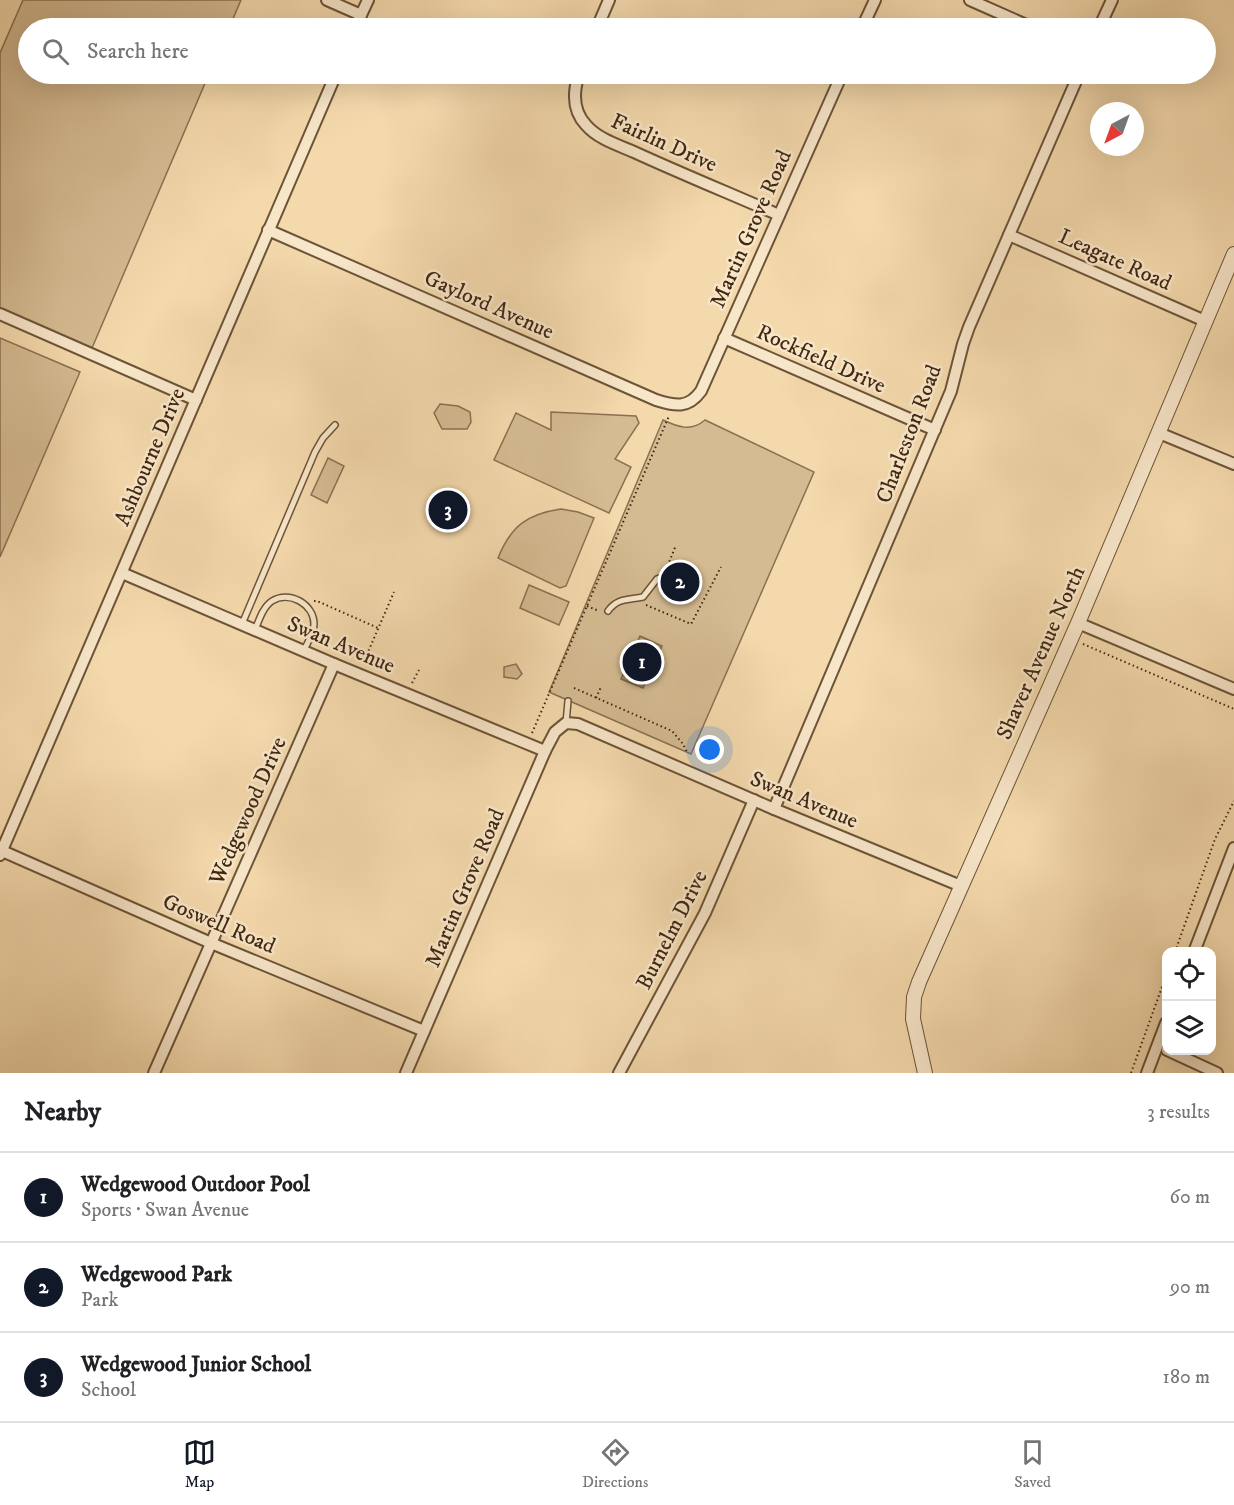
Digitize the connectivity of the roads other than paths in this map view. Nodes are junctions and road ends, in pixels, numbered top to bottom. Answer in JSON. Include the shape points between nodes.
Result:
{"nodes":[{"id":1,"x":327,"y":0,"type":"edge"},
{"id":2,"x":368,"y":0,"type":"edge"},
{"id":3,"x":609,"y":0,"type":"edge"},
{"id":4,"x":875,"y":0,"type":"edge"},
{"id":5,"x":970,"y":0,"type":"edge"},
{"id":6,"x":1112,"y":0,"type":"edge"},
{"id":7,"x":361,"y":15,"type":"junction"},
{"id":8,"x":360,"y":18,"type":"edge"},
{"id":9,"x":601,"y":18,"type":"edge"},
{"id":10,"x":867,"y":18,"type":"edge"},
{"id":11,"x":1010,"y":18,"type":"edge"},
{"id":12,"x":1104,"y":18,"type":"edge"},
{"id":13,"x":332,"y":84,"type":"edge"},
{"id":14,"x":576,"y":84,"type":"edge"},
{"id":15,"x":838,"y":84,"type":"edge"},
{"id":16,"x":1075,"y":84,"type":"edge"},
{"id":17,"x":779,"y":214,"type":"junction"},
{"id":18,"x":268,"y":230,"type":"junction"},
{"id":19,"x":1009,"y":236,"type":"junction"},
{"id":20,"x":1234,"y":254,"type":"edge"},
{"id":21,"x":0,"y":314,"type":"edge"},
{"id":22,"x":1205,"y":321,"type":"junction"},
{"id":23,"x":724,"y":338,"type":"junction"},
{"id":24,"x":694,"y":399,"type":"joint"},
{"id":25,"x":196,"y":400,"type":"junction"},
{"id":26,"x":335,"y":425,"type":"dead end"},
{"id":27,"x":934,"y":430,"type":"junction"},
{"id":28,"x":1159,"y":433,"type":"junction"},
{"id":29,"x":1234,"y":464,"type":"edge"},
{"id":30,"x":122,"y":573,"type":"junction"},
{"id":31,"x":662,"y":577,"type":"dead end"},
{"id":32,"x":607,"y":613,"type":"road end"},
{"id":33,"x":1078,"y":623,"type":"junction"},
{"id":34,"x":243,"y":624,"type":"junction"},
{"id":35,"x":255,"y":630,"type":"junction"},
{"id":36,"x":304,"y":650,"type":"junction"},
{"id":37,"x":334,"y":664,"type":"junction"},
{"id":38,"x":1234,"y":689,"type":"edge"},
{"id":39,"x":568,"y":701,"type":"dead end"},
{"id":40,"x":566,"y":723,"type":"junction"},
{"id":41,"x":545,"y":752,"type":"junction"},
{"id":42,"x":754,"y":800,"type":"junction"},
{"id":43,"x":774,"y":809,"type":"junction"},
{"id":44,"x":1234,"y":848,"type":"edge"},
{"id":45,"x":1,"y":852,"type":"edge"},
{"id":46,"x":961,"y":886,"type":"junction"},
{"id":47,"x":211,"y":943,"type":"junction"},
{"id":48,"x":1196,"y":947,"type":"edge"},
{"id":49,"x":424,"y":1031,"type":"junction"},
{"id":50,"x":1162,"y":1052,"type":"edge"},
{"id":51,"x":1177,"y":1055,"type":"edge"},
{"id":52,"x":154,"y":1073,"type":"edge"},
{"id":53,"x":406,"y":1073,"type":"edge"},
{"id":54,"x":619,"y":1073,"type":"edge"},
{"id":55,"x":925,"y":1073,"type":"edge"},
{"id":56,"x":1147,"y":1073,"type":"edge"},
{"id":57,"x":1217,"y":1073,"type":"edge"}],
"edges":[{"from":1,"to":7,"type":"street"},
{"from":2,"to":7,"type":"street"},
{"from":3,"to":9,"type":"street"},
{"from":4,"to":10,"type":"street"},
{"from":5,"to":11,"type":"street"},
{"from":6,"to":12,"type":"street"},
{"from":7,"to":8,"type":"street"},
{"from":13,"to":18,"type":"street","name":"Ashbourne Drive"},
{"from":14,"to":17,"type":"street","name":"Fairlin Drive","via":[[575,103],[593,132]]},
{"from":15,"to":17,"type":"street","name":"Martin Grove Road"},
{"from":16,"to":19,"type":"street","name":"Charleston Road"},
{"from":17,"to":23,"type":"street","name":"Martin Grove Road"},
{"from":18,"to":24,"type":"street","name":"Gaylord Avenue","via":[[645,395],[673,405]]},
{"from":18,"to":25,"type":"street","name":"Ashbourne Drive"},
{"from":19,"to":22,"type":"street","name":"Leagate Road"},
{"from":19,"to":27,"type":"street","name":"Charleston Road","via":[[966,336],[951,391]]},
{"from":20,"to":22,"type":"street","name":"Shaver Avenue North"},
{"from":21,"to":25,"type":"street"},
{"from":22,"to":28,"type":"street","name":"Shaver Avenue North"},
{"from":23,"to":24,"type":"street","name":"Martin Grove Road"},
{"from":23,"to":27,"type":"street","name":"Rockfield Drive"},
{"from":25,"to":30,"type":"street","name":"Ashbourne Drive"},
{"from":26,"to":34,"type":"lane","via":[[315,452]]},
{"from":27,"to":43,"type":"street","name":"Charleston Road"},
{"from":28,"to":29,"type":"street"},
{"from":28,"to":33,"type":"street","name":"Shaver Avenue North"},
{"from":30,"to":34,"type":"street","name":"Swan Avenue"},
{"from":30,"to":45,"type":"street","name":"Ashbourne Drive"},
{"from":31,"to":32,"type":"lane","via":[[643,597],[622,600]]},
{"from":33,"to":38,"type":"street"},
{"from":33,"to":46,"type":"street","name":"Shaver Avenue North"},
{"from":34,"to":35,"type":"street","name":"Swan Avenue"},
{"from":35,"to":36,"type":"street","name":"Swan Avenue"},
{"from":35,"to":36,"type":"lane","via":[[272,601],[287,597],[303,603],[311,612],[314,627]]},
{"from":36,"to":37,"type":"street","name":"Swan Avenue"},
{"from":37,"to":41,"type":"street","name":"Swan Avenue"},
{"from":37,"to":47,"type":"street","name":"Wedgewood Drive"},
{"from":39,"to":40,"type":"lane"},
{"from":40,"to":41,"type":"street","name":"Martin Grove Road","via":[[555,732]]},
{"from":40,"to":42,"type":"street","name":"Swan Avenue","via":[[578,724]]},
{"from":41,"to":49,"type":"street","name":"Martin Grove Road"},
{"from":42,"to":43,"type":"street","name":"Swan Avenue"},
{"from":42,"to":54,"type":"street","name":"Burnelm Drive","via":[[705,913]]},
{"from":43,"to":46,"type":"street","name":"Swan Avenue"},
{"from":44,"to":48,"type":"street"},
{"from":45,"to":47,"type":"street","name":"Goswell Road"},
{"from":46,"to":55,"type":"street","name":"Shaver Avenue North","via":[[914,997],[913,1019]]},
{"from":47,"to":49,"type":"street","name":"Goswell Road"},
{"from":47,"to":52,"type":"street","name":"Wedgewood Drive"},
{"from":49,"to":53,"type":"street","name":"Martin Grove Road"},
{"from":50,"to":56,"type":"street"},
{"from":51,"to":57,"type":"street"}]}
